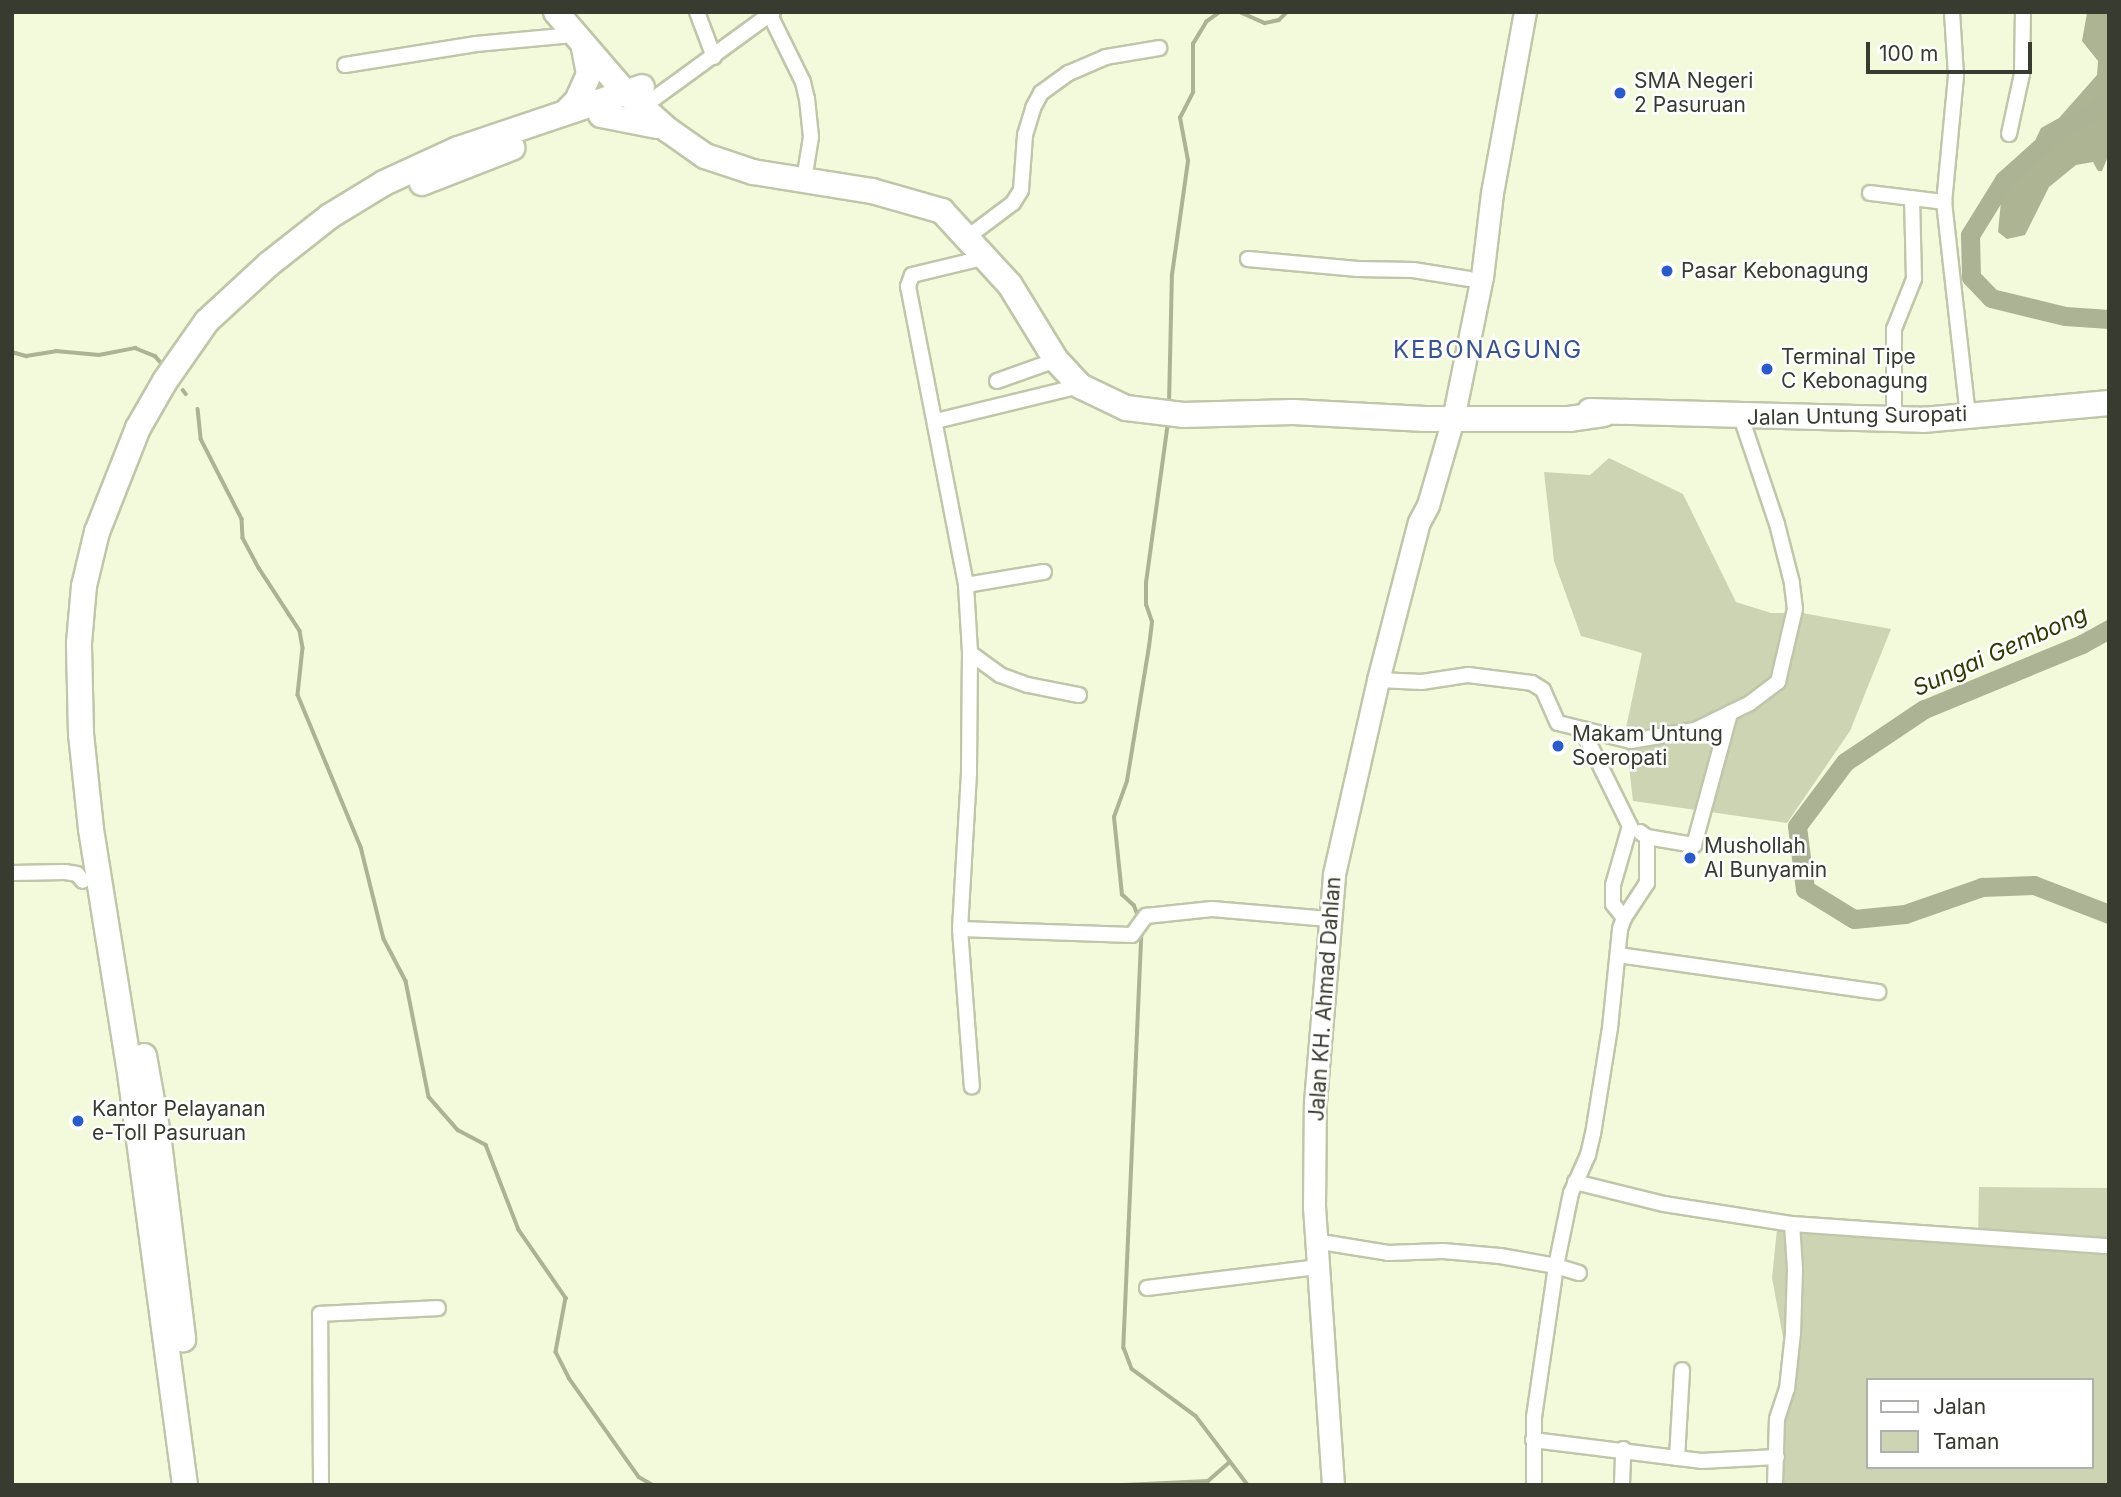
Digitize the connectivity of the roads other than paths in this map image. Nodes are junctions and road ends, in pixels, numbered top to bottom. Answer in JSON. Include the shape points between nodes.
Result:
{"nodes":[{"id":1,"x":558,"y":12,"type":"edge"},
{"id":2,"x":697,"y":12,"type":"edge"},
{"id":3,"x":1525,"y":12,"type":"edge"},
{"id":4,"x":1952,"y":12,"type":"edge"},
{"id":5,"x":2023,"y":12,"type":"edge"},
{"id":6,"x":772,"y":14,"type":"edge"},
{"id":7,"x":579,"y":41,"type":"junction"},
{"id":8,"x":1159,"y":48,"type":"dead end"},
{"id":9,"x":714,"y":57,"type":"junction"},
{"id":10,"x":345,"y":65,"type":"dead end"},
{"id":11,"x":639,"y":95,"type":"junction"},
{"id":12,"x":567,"y":111,"type":"junction"},
{"id":13,"x":601,"y":115,"type":"junction"},
{"id":14,"x":668,"y":130,"type":"junction"},
{"id":15,"x":2009,"y":134,"type":"dead end"},
{"id":16,"x":753,"y":172,"type":"junction"},
{"id":17,"x":804,"y":180,"type":"junction"},
{"id":18,"x":1870,"y":193,"type":"dead end"},
{"id":19,"x":1912,"y":198,"type":"junction"},
{"id":20,"x":1944,"y":202,"type":"junction"},
{"id":21,"x":969,"y":236,"type":"junction"},
{"id":22,"x":1485,"y":246,"type":"junction"},
{"id":23,"x":987,"y":257,"type":"junction"},
{"id":24,"x":1248,"y":259,"type":"dead end"},
{"id":25,"x":1469,"y":279,"type":"junction"},
{"id":26,"x":1056,"y":360,"type":"junction"},
{"id":27,"x":997,"y":381,"type":"dead end"},
{"id":28,"x":1080,"y":386,"type":"junction"},
{"id":29,"x":2109,"y":403,"type":"edge"},
{"id":30,"x":1444,"y":412,"type":"junction"},
{"id":31,"x":1968,"y":415,"type":"junction"},
{"id":32,"x":1741,"y":417,"type":"junction"},
{"id":33,"x":1894,"y":419,"type":"junction"},
{"id":34,"x":936,"y":421,"type":"junction"},
{"id":35,"x":1044,"y":572,"type":"dead end"},
{"id":36,"x":966,"y":584,"type":"junction"},
{"id":37,"x":970,"y":653,"type":"junction"},
{"id":38,"x":1378,"y":680,"type":"junction"},
{"id":39,"x":1079,"y":695,"type":"dead end"},
{"id":40,"x":1730,"y":713,"type":"junction"},
{"id":41,"x":1581,"y":729,"type":"junction"},
{"id":42,"x":1630,"y":826,"type":"junction"},
{"id":43,"x":1647,"y":837,"type":"junction"},
{"id":44,"x":12,"y":873,"type":"edge"},
{"id":45,"x":83,"y":881,"type":"dead end"},
{"id":46,"x":1624,"y":918,"type":"junction"},
{"id":47,"x":1329,"y":919,"type":"junction"},
{"id":48,"x":960,"y":929,"type":"junction"},
{"id":49,"x":1618,"y":955,"type":"junction"},
{"id":50,"x":1878,"y":992,"type":"dead end"},
{"id":51,"x":972,"y":1087,"type":"dead end"},
{"id":52,"x":1575,"y":1182,"type":"junction"},
{"id":53,"x":1792,"y":1224,"type":"junction"},
{"id":54,"x":1315,"y":1241,"type":"junction"},
{"id":55,"x":2109,"y":1246,"type":"edge"},
{"id":56,"x":1556,"y":1266,"type":"junction"},
{"id":57,"x":1317,"y":1267,"type":"junction"},
{"id":58,"x":1580,"y":1273,"type":"dead end"},
{"id":59,"x":1147,"y":1288,"type":"dead end"},
{"id":60,"x":438,"y":1308,"type":"dead end"},
{"id":61,"x":1682,"y":1370,"type":"dead end"},
{"id":62,"x":1533,"y":1440,"type":"junction"},
{"id":63,"x":1623,"y":1449,"type":"junction"},
{"id":64,"x":1777,"y":1457,"type":"junction"},
{"id":65,"x":1677,"y":1458,"type":"junction"},
{"id":66,"x":185,"y":1485,"type":"edge"},
{"id":67,"x":200,"y":1485,"type":"edge"},
{"id":68,"x":321,"y":1485,"type":"edge"},
{"id":69,"x":1333,"y":1485,"type":"edge"},
{"id":70,"x":1534,"y":1485,"type":"edge"},
{"id":71,"x":1622,"y":1485,"type":"edge"},
{"id":72,"x":1775,"y":1485,"type":"edge"}],
"edges":[{"from":1,"to":7,"type":"highway"},
{"from":1,"to":11,"type":"highway","via":[[598,44]]},
{"from":2,"to":9,"type":"street"},
{"from":3,"to":22,"type":"main road"},
{"from":4,"to":20,"type":"street","via":[[1956,76]]},
{"from":5,"to":15,"type":"street","via":[[2022,74]]},
{"from":6,"to":9,"type":"street"},
{"from":6,"to":17,"type":"street","via":[[807,99],[811,137]]},
{"from":7,"to":10,"type":"street","via":[[476,44]]},
{"from":7,"to":11,"type":"highway"},
{"from":7,"to":12,"type":"highway","via":[[588,60],[586,82]]},
{"from":8,"to":21,"type":"street","via":[[1106,57],[1069,73],[1041,93],[1025,135],[1021,190],[1013,203]]},
{"from":9,"to":11,"type":"street"},
{"from":11,"to":12,"type":"highway"},
{"from":11,"to":13,"type":"highway"},
{"from":11,"to":14,"type":"highway"},
{"from":11,"to":16,"type":"highway"},
{"from":12,"to":66,"type":"highway","via":[[458,149],[384,183],[330,216],[269,264],[207,321],[165,381],[138,428],[97,532],[79,643],[81,734]]},
{"from":13,"to":14,"type":"highway"},
{"from":13,"to":67,"type":"highway","via":[[374,205],[322,237],[266,283],[179,383],[138,462],[103,560],[91,662],[111,878],[158,1134]]},
{"from":14,"to":16,"type":"highway","via":[[705,156]]},
{"from":16,"to":17,"type":"highway"},
{"from":17,"to":21,"type":"highway","via":[[929,205]]},
{"from":18,"to":19,"type":"street"},
{"from":19,"to":20,"type":"street"},
{"from":19,"to":33,"type":"street","via":[[1914,279],[1895,329]]},
{"from":20,"to":31,"type":"street"},
{"from":21,"to":23,"type":"highway"},
{"from":22,"to":25,"type":"main road","via":[[1474,260]]},
{"from":22,"to":30,"type":"main road","via":[[1482,277]]},
{"from":23,"to":26,"type":"highway","via":[[1010,285]]},
{"from":23,"to":34,"type":"street","via":[[921,271],[908,281]]},
{"from":24,"to":25,"type":"street","via":[[1358,270],[1413,270]]},
{"from":25,"to":30,"type":"main road"},
{"from":26,"to":27,"type":"street"},
{"from":26,"to":28,"type":"highway"},
{"from":28,"to":30,"type":"highway","name":"Jalan Untung Suropati","via":[[1126,408],[1183,415]]},
{"from":28,"to":34,"type":"street"},
{"from":29,"to":31,"type":"highway","name":"Jalan Untung Suropati"},
{"from":30,"to":32,"type":"highway","name":"Jalan Untung Suropati","via":[[1570,407],[1604,414]]},
{"from":30,"to":38,"type":"main road","name":"Jalan KH. Ahmad Dahlan"},
{"from":31,"to":33,"type":"highway","name":"Jalan Untung Suropati"},
{"from":32,"to":33,"type":"highway","name":"Jalan Untung Suropati"},
{"from":32,"to":40,"type":"street","via":[[1777,524],[1795,609],[1778,682]]},
{"from":34,"to":36,"type":"street"},
{"from":35,"to":36,"type":"street"},
{"from":36,"to":37,"type":"street"},
{"from":37,"to":39,"type":"street","via":[[1000,674],[1028,685]]},
{"from":37,"to":48,"type":"street"},
{"from":38,"to":41,"type":"street","via":[[1422,682],[1468,675],[1532,683],[1543,690],[1559,723]]},
{"from":38,"to":47,"type":"main road","name":"Jalan KH. Ahmad Dahlan","via":[[1342,832]]},
{"from":40,"to":41,"type":"street","via":[[1695,730],[1631,741]]},
{"from":40,"to":43,"type":"street","via":[[1694,845]]},
{"from":41,"to":42,"type":"street"},
{"from":42,"to":43,"type":"street"},
{"from":42,"to":46,"type":"street","via":[[1612,885],[1614,904]]},
{"from":43,"to":46,"type":"street","via":[[1647,883]]},
{"from":44,"to":45,"type":"street","via":[[65,872],[77,874]]},
{"from":46,"to":49,"type":"street"},
{"from":47,"to":48,"type":"street","via":[[1212,909],[1141,923],[1132,935]]},
{"from":47,"to":54,"type":"main road","name":"Jalan KH. Ahmad Dahlan","via":[[1315,1102]]},
{"from":48,"to":51,"type":"street"},
{"from":49,"to":50,"type":"street"},
{"from":49,"to":52,"type":"street","via":[[1592,1134]]},
{"from":52,"to":53,"type":"street","via":[[1646,1201]]},
{"from":52,"to":56,"type":"street"},
{"from":53,"to":55,"type":"street"},
{"from":53,"to":64,"type":"street","via":[[1793,1333],[1787,1389],[1777,1419]]},
{"from":54,"to":56,"type":"street","via":[[1388,1253],[1443,1251]]},
{"from":54,"to":57,"type":"main road","name":"Jalan KH. Ahmad Dahlan"},
{"from":56,"to":58,"type":"street"},
{"from":56,"to":62,"type":"street"},
{"from":57,"to":59,"type":"street"},
{"from":57,"to":69,"type":"main road","name":"Jalan KH. Ahmad Dahlan"},
{"from":60,"to":68,"type":"street","via":[[320,1314]]},
{"from":61,"to":65,"type":"street"},
{"from":62,"to":63,"type":"street"},
{"from":62,"to":70,"type":"street"},
{"from":63,"to":65,"type":"street"},
{"from":63,"to":71,"type":"street"},
{"from":64,"to":65,"type":"street","via":[[1734,1461]]},
{"from":64,"to":72,"type":"street"}]}
